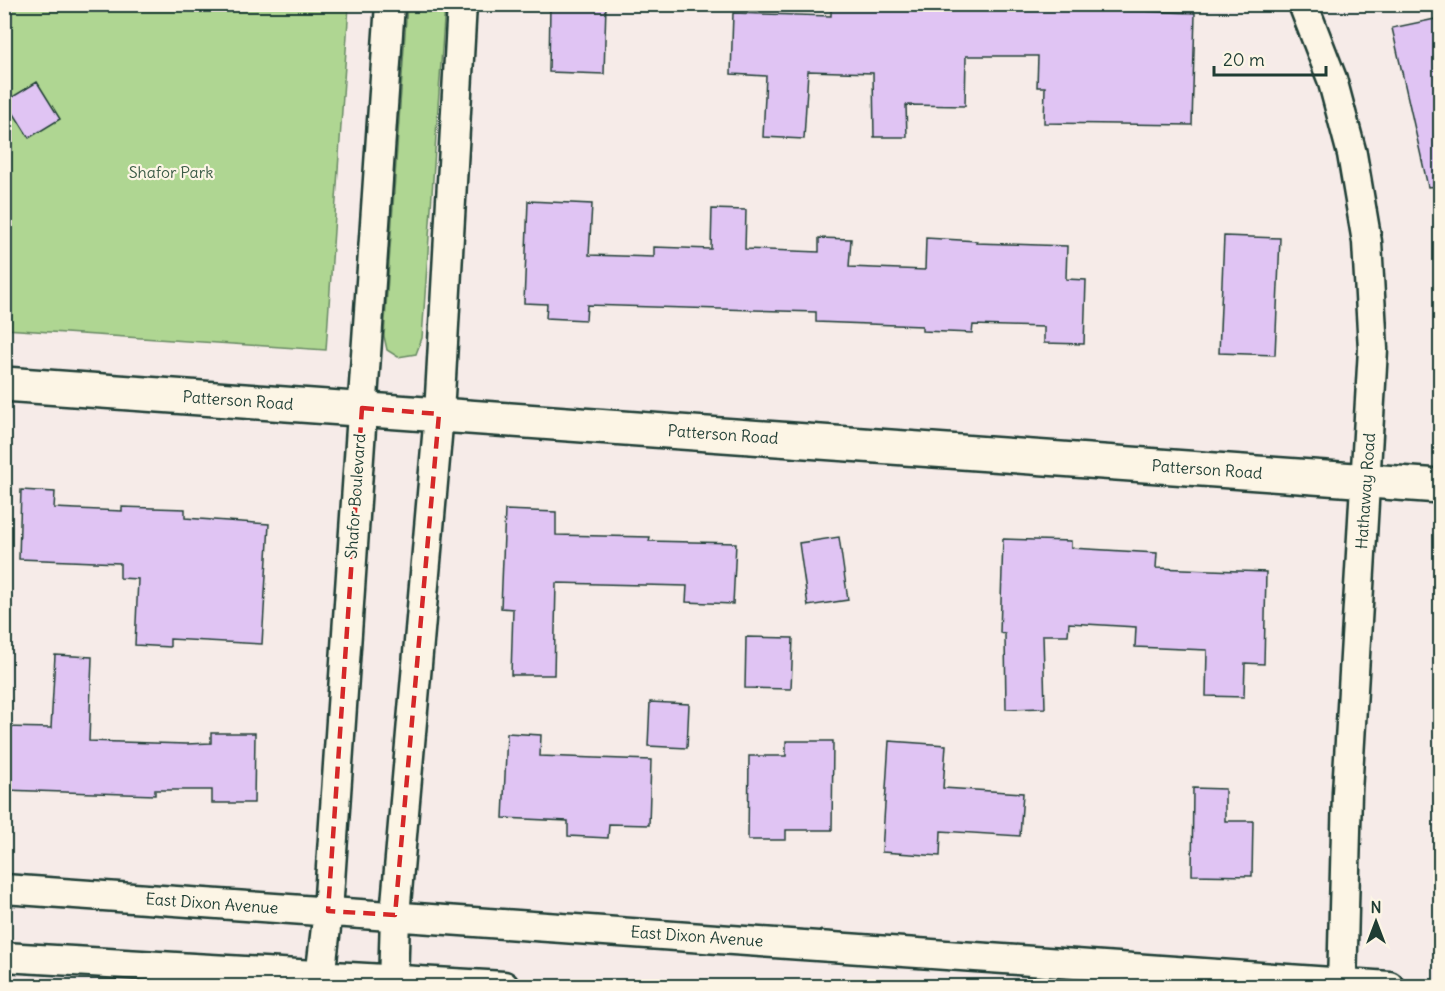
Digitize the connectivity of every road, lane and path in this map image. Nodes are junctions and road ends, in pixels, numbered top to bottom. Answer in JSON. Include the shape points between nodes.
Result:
{"nodes":[{"id":1,"x":390,"y":4,"type":"edge"},
{"id":2,"x":462,"y":4,"type":"edge"},
{"id":3,"x":1303,"y":4,"type":"edge"},
{"id":4,"x":4,"y":384,"type":"edge"},
{"id":5,"x":362,"y":408,"type":"junction"},
{"id":6,"x":439,"y":414,"type":"junction"},
{"id":7,"x":1364,"y":480,"type":"junction"},
{"id":8,"x":1440,"y":486,"type":"edge"},
{"id":9,"x":4,"y":889,"type":"edge"},
{"id":10,"x":328,"y":911,"type":"junction"},
{"id":11,"x":395,"y":915,"type":"junction"},
{"id":12,"x":4,"y":957,"type":"edge"},
{"id":13,"x":319,"y":981,"type":"edge"},
{"id":14,"x":393,"y":983,"type":"edge"},
{"id":15,"x":1342,"y":984,"type":"edge"},
{"id":16,"x":504,"y":987,"type":"edge"},
{"id":17,"x":1389,"y":987,"type":"edge"}],
"edges":[{"from":1,"to":5,"type":"street","name":"Shafor Boulevard"},
{"from":2,"to":6,"type":"street"},
{"from":3,"to":7,"type":"street","name":"Hathaway Road","via":[[1332,79],[1367,242],[1372,349]]},
{"from":4,"to":5,"type":"main road","name":"Patterson Road"},
{"from":5,"to":6,"type":"main road","name":"Patterson Road"},
{"from":5,"to":10,"type":"street","name":"Shafor Boulevard"},
{"from":6,"to":7,"type":"main road","name":"Patterson Road"},
{"from":6,"to":11,"type":"street"},
{"from":7,"to":8,"type":"main road","name":"Patterson Road"},
{"from":7,"to":15,"type":"street","name":"Hathaway Road","via":[[1347,792]]},
{"from":9,"to":10,"type":"street","name":"East Dixon Avenue"},
{"from":10,"to":11,"type":"street","name":"East Dixon Avenue"},
{"from":10,"to":13,"type":"street","name":"Shafor Boulevard"},
{"from":11,"to":14,"type":"street"},
{"from":11,"to":15,"type":"street","name":"East Dixon Avenue"},
{"from":12,"to":13,"type":"street"},
{"from":13,"to":14,"type":"street"},
{"from":14,"to":16,"type":"street"},
{"from":15,"to":17,"type":"street","name":"East Dixon Avenue"}]}
